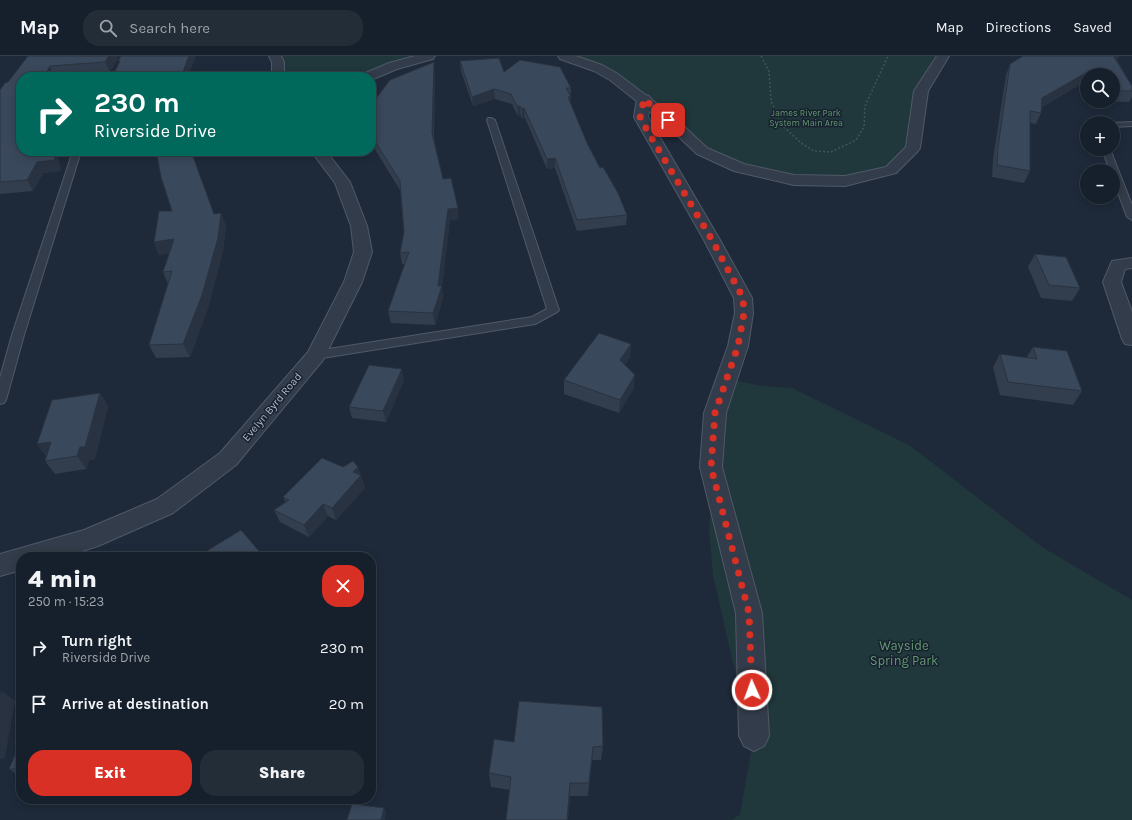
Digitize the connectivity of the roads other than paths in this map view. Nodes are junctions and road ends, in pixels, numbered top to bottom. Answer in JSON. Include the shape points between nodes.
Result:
{"nodes":[{"id":1,"x":275,"y":56,"type":"edge"},
{"id":2,"x":429,"y":56,"type":"edge"},
{"id":3,"x":564,"y":56,"type":"edge"},
{"id":4,"x":943,"y":56,"type":"edge"},
{"id":5,"x":278,"y":72,"type":"edge"},
{"id":6,"x":376,"y":73,"type":"edge"},
{"id":7,"x":644,"y":99,"type":"junction"},
{"id":8,"x":491,"y":120,"type":"dead end"},
{"id":9,"x":1132,"y":124,"type":"edge"},
{"id":10,"x":1120,"y":125,"type":"edge"},
{"id":11,"x":75,"y":156,"type":"edge"},
{"id":12,"x":322,"y":156,"type":"edge"},
{"id":13,"x":1109,"y":156,"type":"edge"},
{"id":14,"x":1132,"y":217,"type":"edge"},
{"id":15,"x":1132,"y":262,"type":"edge"},
{"id":16,"x":1132,"y":339,"type":"edge"},
{"id":17,"x":316,"y":355,"type":"junction"},
{"id":18,"x":0,"y":400,"type":"edge"},
{"id":19,"x":45,"y":552,"type":"edge"},
{"id":20,"x":16,"y":560,"type":"edge"},
{"id":21,"x":0,"y":565,"type":"edge"},
{"id":22,"x":754,"y":736,"type":"dead end"}],
"edges":[{"from":1,"to":5,"type":"street"},
{"from":2,"to":6,"type":"street"},
{"from":3,"to":7,"type":"street","via":[[598,68]]},
{"from":4,"to":7,"type":"street","via":[[921,91],[913,148],[891,170],[845,181],[794,180],[739,168],[702,151]]},
{"from":7,"to":22,"type":"street","via":[[640,118],[743,298],[744,313],[738,346],[715,413],[711,467],[749,613]]},
{"from":8,"to":17,"type":"lane","via":[[553,310],[535,320]]},
{"from":9,"to":10,"type":"lane"},
{"from":11,"to":18,"type":"lane"},
{"from":12,"to":17,"type":"street","name":"Evelyn Byrd Road","via":[[342,182],[359,226],[364,252],[353,282]]},
{"from":13,"to":14,"type":"lane"},
{"from":15,"to":16,"type":"street","via":[[1118,265],[1112,282]]},
{"from":17,"to":19,"type":"street","name":"Evelyn Byrd Road","via":[[228,459],[165,506],[89,539]]},
{"from":20,"to":21,"type":"street"}]}
